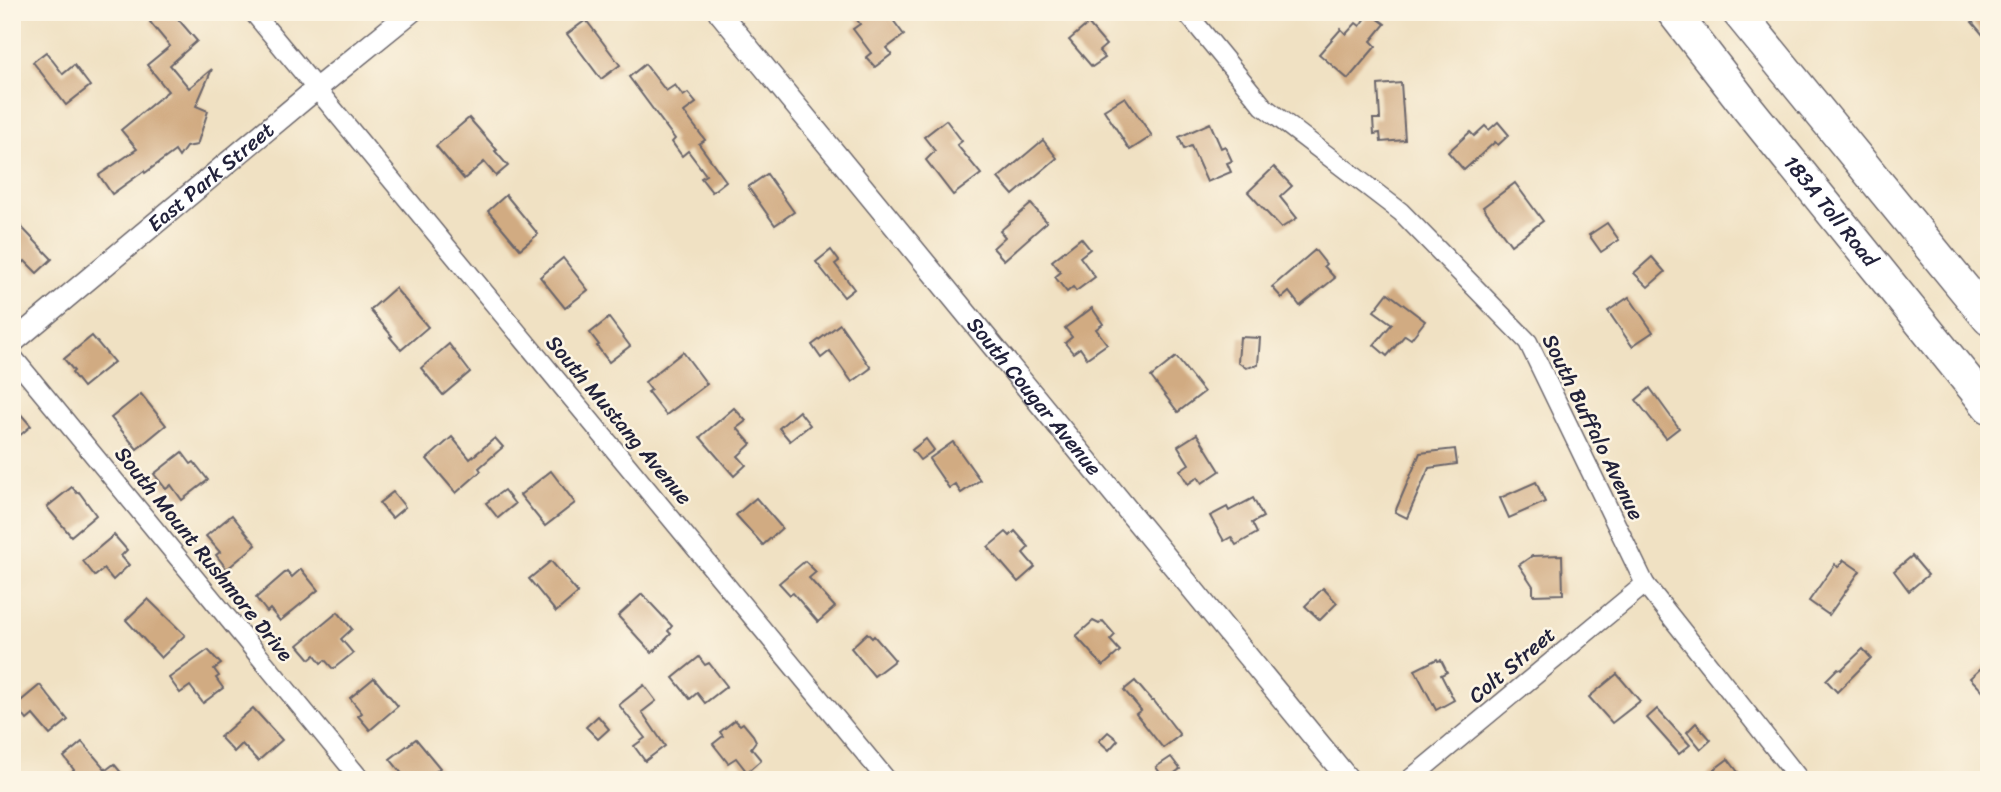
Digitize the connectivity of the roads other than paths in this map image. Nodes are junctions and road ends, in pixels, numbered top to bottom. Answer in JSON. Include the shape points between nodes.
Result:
{"nodes":[{"id":1,"x":253,"y":12,"type":"edge"},
{"id":2,"x":411,"y":12,"type":"edge"},
{"id":3,"x":719,"y":12,"type":"edge"},
{"id":4,"x":1185,"y":12,"type":"edge"},
{"id":5,"x":1673,"y":12,"type":"edge"},
{"id":6,"x":1738,"y":12,"type":"edge"},
{"id":7,"x":316,"y":89,"type":"junction"},
{"id":8,"x":1989,"y":319,"type":"edge"},
{"id":9,"x":12,"y":342,"type":"edge"},
{"id":10,"x":12,"y":356,"type":"edge"},
{"id":11,"x":1989,"y":407,"type":"edge"},
{"id":12,"x":1644,"y":584,"type":"junction"},
{"id":13,"x":360,"y":780,"type":"edge"},
{"id":14,"x":887,"y":780,"type":"edge"},
{"id":15,"x":1349,"y":780,"type":"edge"},
{"id":16,"x":1409,"y":780,"type":"edge"},
{"id":17,"x":1800,"y":780,"type":"edge"}],
"edges":[{"from":1,"to":7,"type":"street","name":"South Mustang Avenue"},
{"from":2,"to":7,"type":"street","name":"East Park Street"},
{"from":3,"to":15,"type":"street","name":"South Cougar Avenue"},
{"from":4,"to":12,"type":"street","name":"South Buffalo Avenue","via":[[1264,106],[1401,212],[1528,342]]},
{"from":5,"to":11,"type":"highway","name":"183A Toll Road"},
{"from":6,"to":8,"type":"highway"},
{"from":7,"to":9,"type":"street","name":"East Park Street"},
{"from":7,"to":14,"type":"street","name":"South Mustang Avenue"},
{"from":10,"to":13,"type":"street","name":"South Mount Rushmore Drive"},
{"from":12,"to":16,"type":"street","name":"Colt Street"},
{"from":12,"to":17,"type":"street","name":"South Buffalo Avenue"}]}
